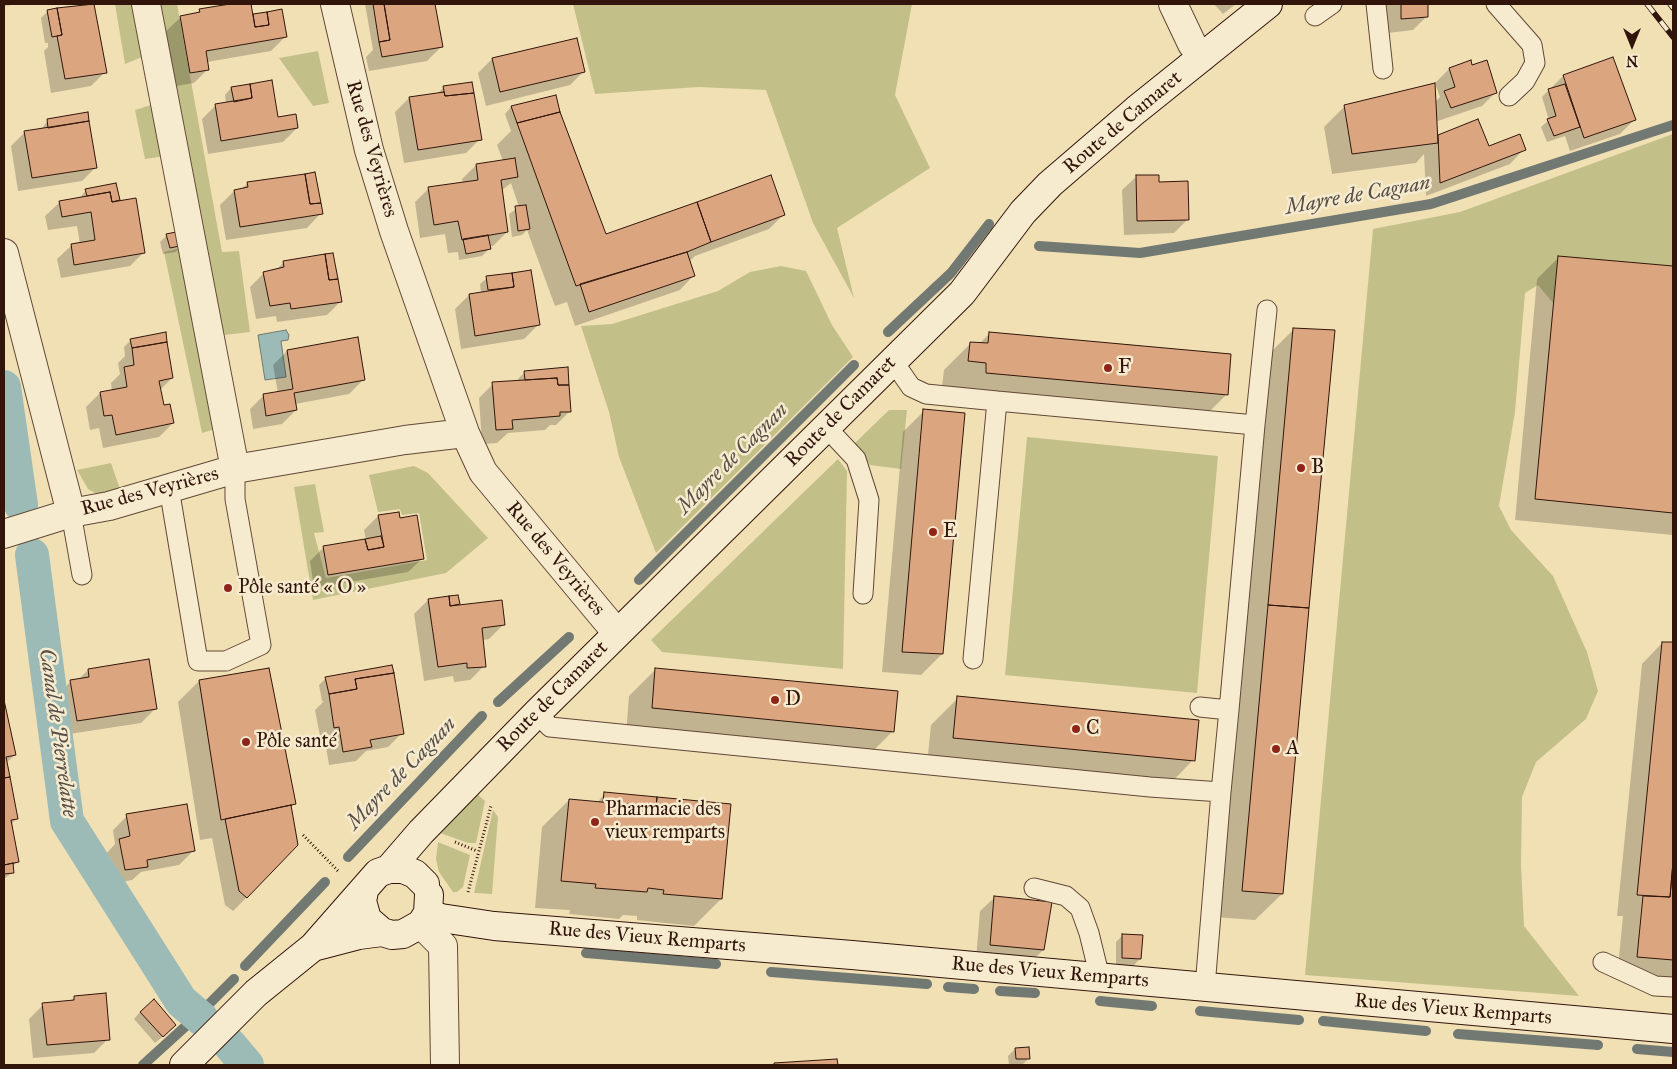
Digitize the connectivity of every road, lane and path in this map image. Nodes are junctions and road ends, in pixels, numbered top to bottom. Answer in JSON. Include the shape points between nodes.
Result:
{"nodes":[{"id":1,"x":146,"y":4,"type":"edge"},
{"id":2,"x":335,"y":4,"type":"edge"},
{"id":3,"x":1173,"y":4,"type":"edge"},
{"id":4,"x":1268,"y":4,"type":"edge"},
{"id":5,"x":1332,"y":4,"type":"edge"},
{"id":6,"x":1376,"y":4,"type":"edge"},
{"id":7,"x":1496,"y":4,"type":"edge"},
{"id":8,"x":1315,"y":16,"type":"dead end"},
{"id":9,"x":1202,"y":57,"type":"junction"},
{"id":10,"x":1383,"y":69,"type":"dead end"},
{"id":11,"x":1509,"y":96,"type":"dead end"},
{"id":12,"x":4,"y":253,"type":"edge"},
{"id":13,"x":1267,"y":310,"type":"dead end"},
{"id":14,"x":893,"y":361,"type":"junction"},
{"id":15,"x":997,"y":401,"type":"junction"},
{"id":16,"x":1255,"y":425,"type":"junction"},
{"id":17,"x":826,"y":427,"type":"junction"},
{"id":18,"x":465,"y":432,"type":"junction"},
{"id":19,"x":235,"y":469,"type":"junction"},
{"id":20,"x":169,"y":488,"type":"junction"},
{"id":21,"x":71,"y":513,"type":"junction"},
{"id":22,"x":4,"y":534,"type":"edge"},
{"id":23,"x":82,"y":575,"type":"dead end"},
{"id":24,"x":863,"y":594,"type":"dead end"},
{"id":25,"x":617,"y":633,"type":"junction"},
{"id":26,"x":973,"y":659,"type":"dead end"},
{"id":27,"x":1200,"y":707,"type":"dead end"},
{"id":28,"x":1229,"y":710,"type":"junction"},
{"id":29,"x":537,"y":713,"type":"junction"},
{"id":30,"x":1221,"y":792,"type":"junction"},
{"id":31,"x":494,"y":799,"type":"dead end"},
{"id":32,"x":421,"y":832,"type":"junction"},
{"id":33,"x":303,"y":835,"type":"dead end"},
{"id":34,"x":389,"y":869,"type":"junction"},
{"id":35,"x":353,"y":884,"type":"junction"},
{"id":36,"x":425,"y":884,"type":"junction"},
{"id":37,"x":1034,"y":888,"type":"dead end"},
{"id":38,"x":467,"y":894,"type":"dead end"},
{"id":39,"x":425,"y":919,"type":"junction"},
{"id":40,"x":382,"y":932,"type":"junction"},
{"id":41,"x":313,"y":947,"type":"junction"},
{"id":42,"x":1603,"y":962,"type":"dead end"},
{"id":43,"x":1100,"y":978,"type":"junction"},
{"id":44,"x":1205,"y":987,"type":"junction"},
{"id":45,"x":1673,"y":987,"type":"edge"},
{"id":46,"x":1673,"y":1029,"type":"edge"},
{"id":47,"x":194,"y":1062,"type":"edge"},
{"id":48,"x":445,"y":1065,"type":"edge"}],
"edges":[{"from":1,"to":19,"type":"main road"},
{"from":2,"to":18,"type":"main road","name":"Rue des Veyrières","via":[[369,150]]},
{"from":3,"to":9,"type":"main road","via":[[1192,44]]},
{"from":4,"to":9,"type":"main road","name":"Route de Camaret"},
{"from":5,"to":8,"type":"lane"},
{"from":6,"to":10,"type":"lane"},
{"from":7,"to":11,"type":"lane","via":[[1532,45],[1536,63],[1525,81]]},
{"from":9,"to":14,"type":"main road","name":"Route de Camaret","via":[[1050,184],[1023,212],[962,292]]},
{"from":12,"to":21,"type":"main road","name":"Rue des Veyrières"},
{"from":13,"to":16,"type":"lane"},
{"from":14,"to":15,"type":"lane","via":[[911,387],[926,394]]},
{"from":14,"to":17,"type":"main road","name":"Route de Camaret"},
{"from":15,"to":16,"type":"lane"},
{"from":15,"to":26,"type":"lane"},
{"from":16,"to":28,"type":"lane"},
{"from":17,"to":24,"type":"lane","via":[[856,460],[869,500]]},
{"from":17,"to":25,"type":"main road","name":"Route de Camaret"},
{"from":18,"to":19,"type":"main road","name":"Rue des Veyrières"},
{"from":18,"to":25,"type":"main road","name":"Rue des Veyrières","via":[[483,472]]},
{"from":19,"to":20,"type":"main road","name":"Rue des Veyrières"},
{"from":19,"to":20,"type":"lane","via":[[235,499],[261,645],[226,662],[198,661]]},
{"from":20,"to":21,"type":"main road","name":"Rue des Veyrières","via":[[109,506]]},
{"from":21,"to":22,"type":"main road"},
{"from":21,"to":23,"type":"lane"},
{"from":25,"to":29,"type":"main road","name":"Route de Camaret"},
{"from":27,"to":28,"type":"lane"},
{"from":28,"to":30,"type":"lane"},
{"from":29,"to":30,"type":"lane","via":[[550,727],[1150,788]]},
{"from":29,"to":32,"type":"main road","name":"Route de Camaret"},
{"from":30,"to":44,"type":"lane"},
{"from":31,"to":38,"type":"path"},
{"from":32,"to":34,"type":"main road","name":"Route de Camaret"},
{"from":32,"to":36,"type":"main road"},
{"from":33,"to":35,"type":"path"},
{"from":34,"to":35,"type":"main road","name":"Route de Camaret","via":[[370,881]]},
{"from":34,"to":36,"type":"main road","via":[[403,869],[415,874]]},
{"from":35,"to":40,"type":"main road","via":[[363,910],[374,927]]},
{"from":35,"to":41,"type":"main road","name":"Route de Camaret"},
{"from":36,"to":39,"type":"main road","via":[[430,903]]},
{"from":37,"to":43,"type":"lane","via":[[1066,896],[1080,908]]},
{"from":39,"to":40,"type":"main road","name":"Route de Camaret","via":[[403,934]]},
{"from":39,"to":43,"type":"main road","name":"Rue des Vieux Remparts"},
{"from":39,"to":48,"type":"main road","via":[[443,946]]},
{"from":40,"to":41,"type":"main road","name":"Route de Camaret"},
{"from":41,"to":47,"type":"main road","name":"Route de Camaret","via":[[256,993]]},
{"from":42,"to":45,"type":"lane","via":[[1655,986]]},
{"from":43,"to":44,"type":"main road","name":"Rue des Vieux Remparts"},
{"from":44,"to":46,"type":"main road","name":"Rue des Vieux Remparts"}]}
